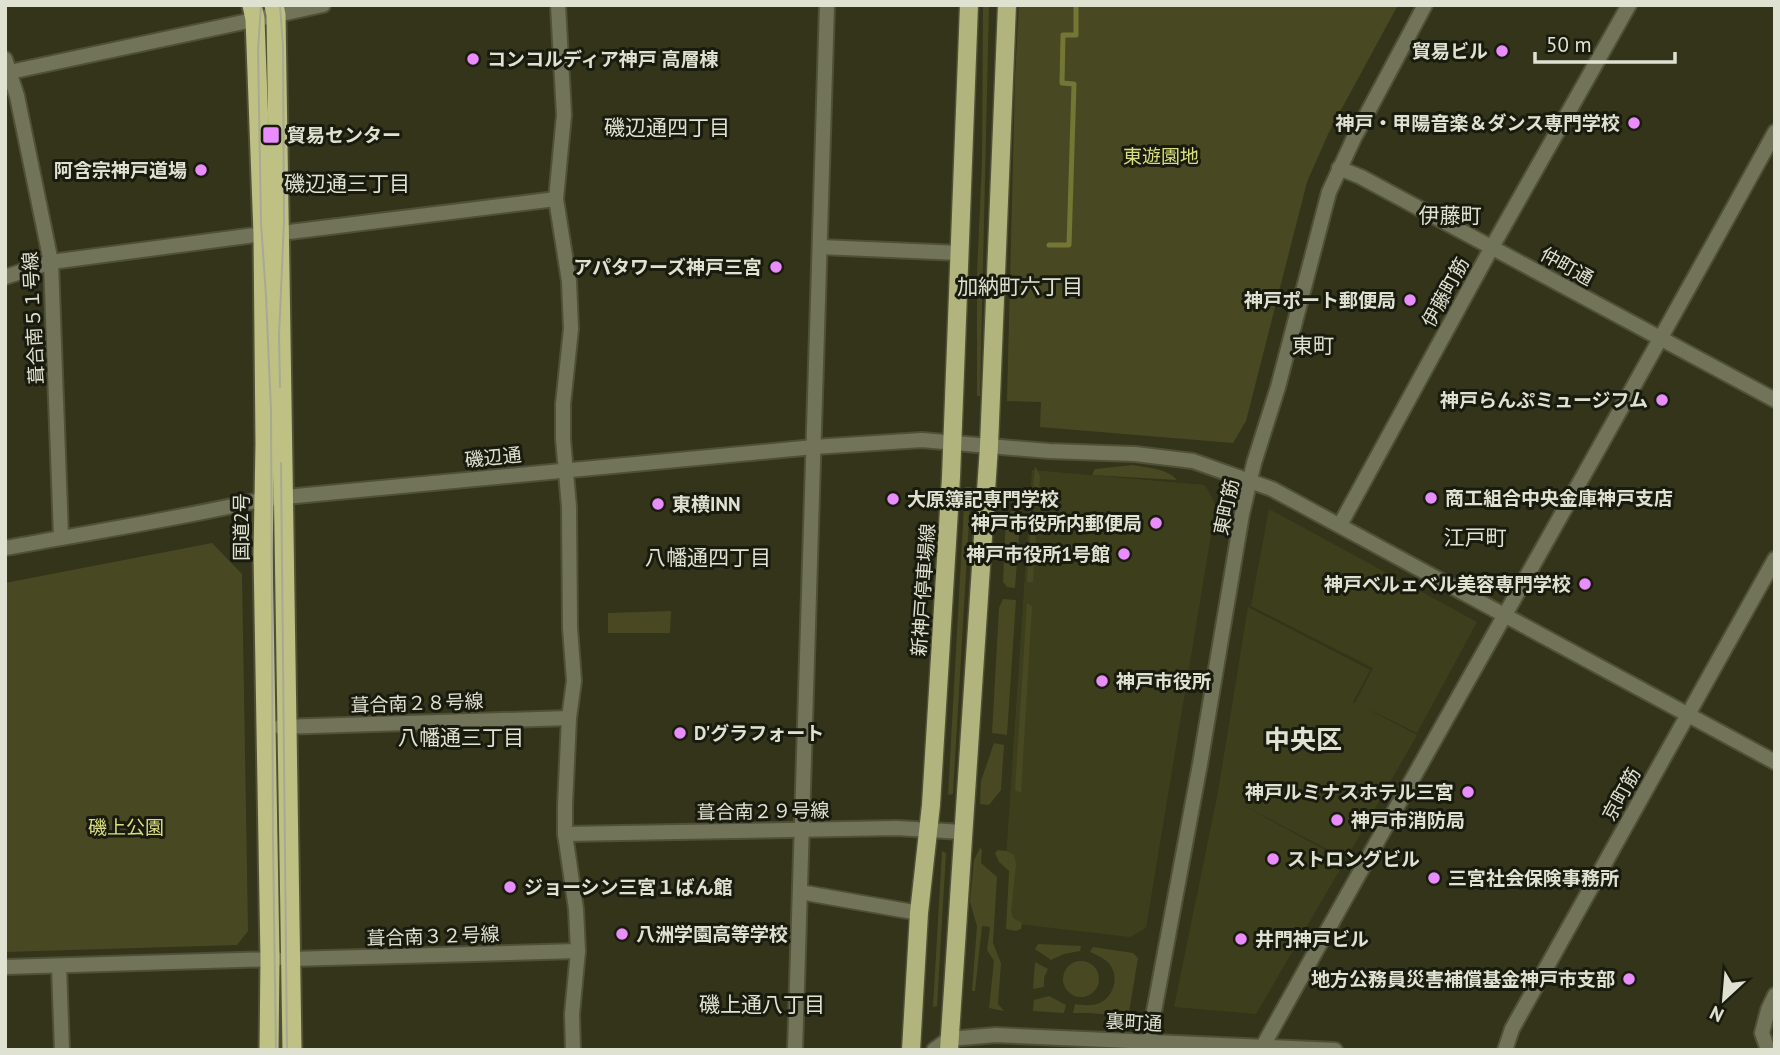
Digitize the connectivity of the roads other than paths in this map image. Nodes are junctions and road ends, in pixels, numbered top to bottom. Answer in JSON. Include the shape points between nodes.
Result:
{"nodes":[{"id":1,"x":323,"y":5,"type":"edge"},
{"id":2,"x":558,"y":5,"type":"edge"},
{"id":3,"x":827,"y":5,"type":"edge"},
{"id":4,"x":969,"y":5,"type":"edge"},
{"id":5,"x":1007,"y":5,"type":"edge"},
{"id":6,"x":1425,"y":5,"type":"edge"},
{"id":7,"x":1629,"y":5,"type":"edge"},
{"id":8,"x":275,"y":10,"type":"edge"},
{"id":9,"x":253,"y":12,"type":"edge"},
{"id":10,"x":8,"y":66,"type":"edge"},
{"id":11,"x":1775,"y":132,"type":"edge"},
{"id":12,"x":1339,"y":168,"type":"junction"},
{"id":13,"x":556,"y":199,"type":"junction"},
{"id":14,"x":271,"y":234,"type":"junction"},
{"id":15,"x":820,"y":247,"type":"junction"},
{"id":16,"x":1492,"y":247,"type":"junction"},
{"id":17,"x":960,"y":253,"type":"junction"},
{"id":18,"x":51,"y":262,"type":"junction"},
{"id":19,"x":5,"y":278,"type":"edge"},
{"id":20,"x":1661,"y":339,"type":"junction"},
{"id":21,"x":1775,"y":400,"type":"edge"},
{"id":22,"x":953,"y":443,"type":"junction"},
{"id":23,"x":989,"y":446,"type":"junction"},
{"id":24,"x":814,"y":447,"type":"junction"},
{"id":25,"x":565,"y":470,"type":"junction"},
{"id":26,"x":1250,"y":481,"type":"junction"},
{"id":27,"x":274,"y":498,"type":"junction"},
{"id":28,"x":1340,"y":525,"type":"junction"},
{"id":29,"x":61,"y":537,"type":"junction"},
{"id":30,"x":5,"y":548,"type":"edge"},
{"id":31,"x":1775,"y":559,"type":"edge"},
{"id":32,"x":1504,"y":614,"type":"junction"},
{"id":33,"x":1688,"y":715,"type":"junction"},
{"id":34,"x":569,"y":718,"type":"junction"},
{"id":35,"x":288,"y":726,"type":"junction"},
{"id":36,"x":267,"y":728,"type":"junction"},
{"id":37,"x":1775,"y":761,"type":"edge"},
{"id":38,"x":802,"y":830,"type":"junction"},
{"id":39,"x":928,"y":830,"type":"junction"},
{"id":40,"x":962,"y":832,"type":"junction"},
{"id":41,"x":565,"y":834,"type":"junction"},
{"id":42,"x":800,"y":892,"type":"junction"},
{"id":43,"x":919,"y":913,"type":"junction"},
{"id":44,"x":578,"y":951,"type":"junction"},
{"id":45,"x":280,"y":959,"type":"junction"},
{"id":46,"x":59,"y":966,"type":"junction"},
{"id":47,"x":5,"y":967,"type":"edge"},
{"id":48,"x":1775,"y":995,"type":"edge"},
{"id":49,"x":1150,"y":1042,"type":"junction"},
{"id":50,"x":1120,"y":1045,"type":"edge"},
{"id":51,"x":944,"y":1046,"type":"edge"},
{"id":52,"x":1263,"y":1046,"type":"junction"},
{"id":53,"x":62,"y":1050,"type":"edge"},
{"id":54,"x":269,"y":1050,"type":"edge"},
{"id":55,"x":292,"y":1050,"type":"edge"},
{"id":56,"x":573,"y":1050,"type":"edge"},
{"id":57,"x":795,"y":1050,"type":"edge"},
{"id":58,"x":911,"y":1050,"type":"edge"},
{"id":59,"x":1335,"y":1050,"type":"edge"},
{"id":60,"x":1505,"y":1050,"type":"edge"},
{"id":61,"x":1768,"y":1050,"type":"edge"}],
"edges":[{"from":1,"to":8,"type":"street"},
{"from":2,"to":13,"type":"street","via":[[564,116]]},
{"from":3,"to":15,"type":"street"},
{"from":4,"to":17,"type":"main road","name":"新神戸停車場線"},
{"from":5,"to":23,"type":"main road"},
{"from":6,"to":12,"type":"street","name":"東町筋"},
{"from":7,"to":16,"type":"street","name":"伊藤町筋"},
{"from":8,"to":9,"type":"street"},
{"from":8,"to":14,"type":"highway","name":"国道2号"},
{"from":9,"to":10,"type":"street"},
{"from":9,"to":14,"type":"highway","name":"国道2号"},
{"from":10,"to":18,"type":"street","name":"葺合南５１号線"},
{"from":11,"to":20,"type":"street"},
{"from":12,"to":16,"type":"street","name":"仲町通"},
{"from":12,"to":26,"type":"street","name":"東町筋"},
{"from":13,"to":14,"type":"street"},
{"from":13,"to":25,"type":"street","via":[[569,281],[571,329],[563,404]]},
{"from":14,"to":18,"type":"street"},
{"from":14,"to":27,"type":"highway","name":"国道2号"},
{"from":15,"to":17,"type":"street"},
{"from":15,"to":24,"type":"street"},
{"from":16,"to":20,"type":"street","name":"仲町通"},
{"from":16,"to":28,"type":"street","name":"伊藤町筋"},
{"from":17,"to":22,"type":"main road","name":"新神戸停車場線"},
{"from":18,"to":19,"type":"street"},
{"from":18,"to":29,"type":"street","name":"葺合南５１号線"},
{"from":20,"to":21,"type":"street","name":"仲町通"},
{"from":20,"to":32,"type":"street"},
{"from":22,"to":23,"type":"street","name":"磯辺通"},
{"from":22,"to":24,"type":"street","name":"磯辺通","via":[[922,440]]},
{"from":22,"to":39,"type":"main road","name":"新神戸停車場線"},
{"from":23,"to":26,"type":"street","name":"磯辺通","via":[[1193,461]]},
{"from":23,"to":40,"type":"main road"},
{"from":24,"to":25,"type":"street","name":"磯辺通"},
{"from":24,"to":38,"type":"street"},
{"from":25,"to":27,"type":"street","name":"磯辺通"},
{"from":25,"to":34,"type":"street","via":[[574,681]]},
{"from":26,"to":28,"type":"street","name":"磯辺通"},
{"from":26,"to":49,"type":"street","name":"東町筋"},
{"from":27,"to":29,"type":"street","name":"磯辺通"},
{"from":27,"to":35,"type":"highway","name":"国道2号"},
{"from":27,"to":36,"type":"highway","name":"国道2号","via":[[263,554]]},
{"from":28,"to":32,"type":"street","name":"磯辺通"},
{"from":29,"to":30,"type":"street","name":"磯辺通"},
{"from":31,"to":33,"type":"street","name":"京町筋"},
{"from":32,"to":33,"type":"street","name":"磯辺通"},
{"from":32,"to":52,"type":"street"},
{"from":33,"to":37,"type":"street","name":"磯辺通"},
{"from":33,"to":60,"type":"street","name":"京町筋","via":[[1512,1029]]},
{"from":34,"to":35,"type":"street","name":"葺合南２８号線"},
{"from":34,"to":41,"type":"street"},
{"from":35,"to":36,"type":"street","name":"葺合南２８号線"},
{"from":35,"to":45,"type":"highway","name":"国道2号"},
{"from":36,"to":45,"type":"highway","name":"国道2号"},
{"from":38,"to":39,"type":"street","name":"葺合南２９号線"},
{"from":38,"to":41,"type":"street","name":"葺合南２９号線"},
{"from":38,"to":42,"type":"street"},
{"from":39,"to":40,"type":"street","name":"葺合南２９号線"},
{"from":39,"to":43,"type":"main road","name":"新神戸停車場線"},
{"from":40,"to":51,"type":"main road"},
{"from":41,"to":44,"type":"street"},
{"from":42,"to":43,"type":"street"},
{"from":42,"to":57,"type":"street"},
{"from":43,"to":58,"type":"main road","name":"新神戸停車場線"},
{"from":44,"to":45,"type":"street","name":"葺合南３２号線"},
{"from":44,"to":56,"type":"street"},
{"from":45,"to":46,"type":"street","name":"葺合南３２号線"},
{"from":45,"to":54,"type":"highway","name":"国道2号"},
{"from":45,"to":55,"type":"highway","name":"国道2号"},
{"from":46,"to":47,"type":"street","name":"葺合南３２号線"},
{"from":46,"to":53,"type":"street"},
{"from":48,"to":61,"type":"street","via":[[1762,1033]]},
{"from":49,"to":50,"type":"street","name":"裏町通"},
{"from":49,"to":52,"type":"street","name":"裏町通"},
{"from":50,"to":51,"type":"street","name":"裏町通","via":[[996,1035]]},
{"from":52,"to":59,"type":"street","name":"裏町通"}]}
